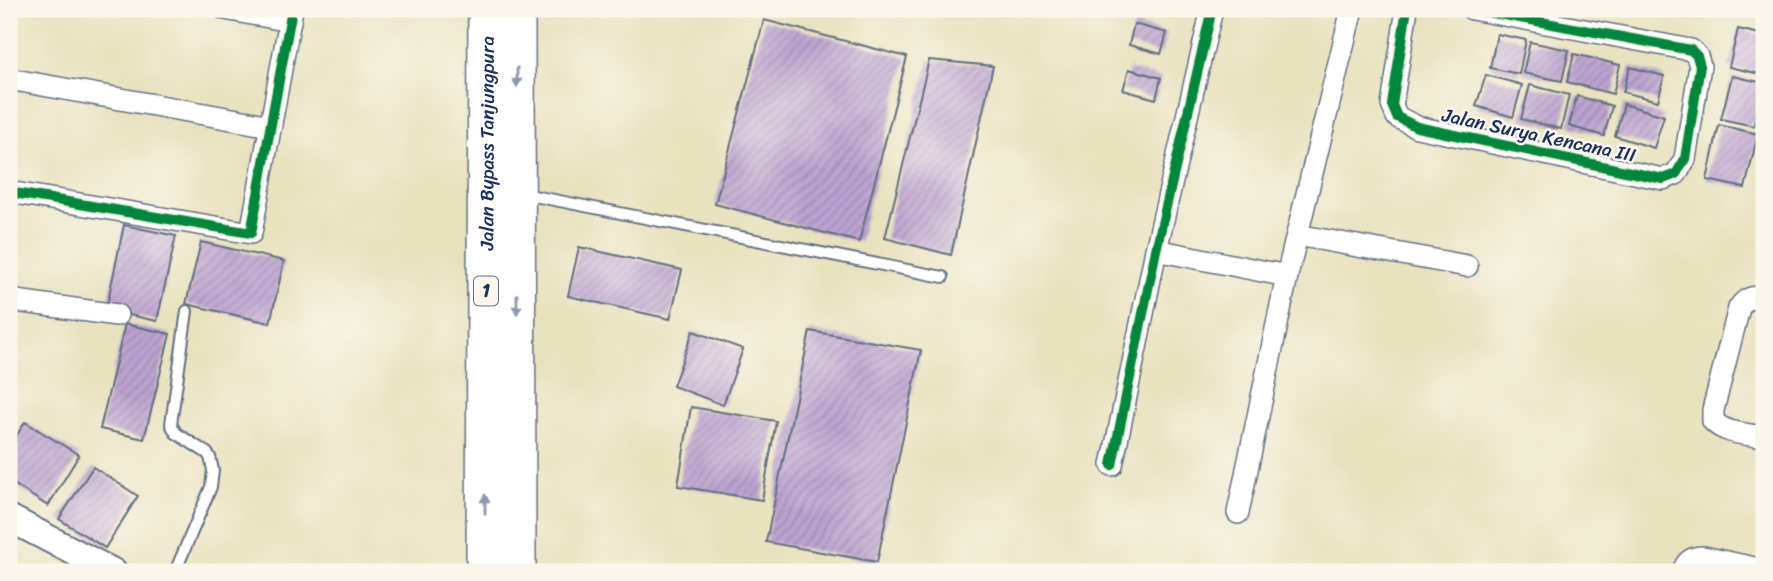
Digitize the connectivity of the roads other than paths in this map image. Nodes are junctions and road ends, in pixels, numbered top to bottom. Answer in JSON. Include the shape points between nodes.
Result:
{"nodes":[{"id":1,"x":225,"y":9,"type":"edge"},
{"id":2,"x":486,"y":9,"type":"edge"},
{"id":3,"x":516,"y":9,"type":"edge"},
{"id":4,"x":1212,"y":9,"type":"edge"},
{"id":5,"x":1352,"y":9,"type":"edge"},
{"id":6,"x":1472,"y":9,"type":"edge"},
{"id":7,"x":1407,"y":11,"type":"edge"},
{"id":8,"x":291,"y":15,"type":"edge"},
{"id":9,"x":9,"y":79,"type":"edge"},
{"id":10,"x":271,"y":125,"type":"junction"},
{"id":11,"x":9,"y":192,"type":"edge"},
{"id":12,"x":517,"y":193,"type":"junction"},
{"id":13,"x":1297,"y":235,"type":"junction"},
{"id":14,"x":1156,"y":250,"type":"junction"},
{"id":15,"x":1466,"y":266,"type":"dead end"},
{"id":16,"x":1287,"y":276,"type":"junction"},
{"id":17,"x":943,"y":277,"type":"dead end"},
{"id":18,"x":1764,"y":298,"type":"edge"},
{"id":19,"x":9,"y":300,"type":"edge"},
{"id":20,"x":187,"y":311,"type":"dead end"},
{"id":21,"x":117,"y":315,"type":"dead end"},
{"id":22,"x":1764,"y":437,"type":"edge"},
{"id":23,"x":1112,"y":465,"type":"dead end"},
{"id":24,"x":1238,"y":513,"type":"dead end"},
{"id":25,"x":9,"y":518,"type":"edge"},
{"id":26,"x":1764,"y":570,"type":"edge"},
{"id":27,"x":113,"y":572,"type":"edge"},
{"id":28,"x":175,"y":572,"type":"edge"},
{"id":29,"x":485,"y":572,"type":"edge"},
{"id":30,"x":517,"y":572,"type":"edge"},
{"id":31,"x":1683,"y":572,"type":"edge"}],
"edges":[{"from":1,"to":8,"type":"street"},
{"from":29,"to":2,"type":"highway","name":"Jalan Bypass Tanjungpura","number":"1","one_way":true},
{"from":3,"to":12,"type":"highway","name":"Jalan Bypass Tanjungpura","number":"1","one_way":true},
{"from":4,"to":14,"type":"street"},
{"from":5,"to":13,"type":"street"},
{"from":6,"to":7,"type":"street","name":"Jalan Surya Kencana III","via":[[1691,50],[1700,66],[1685,159],[1676,174],[1663,179],[1417,127],[1397,117],[1392,105]]},
{"from":8,"to":10,"type":"street"},
{"from":9,"to":10,"type":"street"},
{"from":10,"to":11,"type":"street","via":[[251,233]]},
{"from":12,"to":17,"type":"lane"},
{"from":12,"to":30,"type":"highway","name":"Jalan Bypass Tanjungpura","number":"1","one_way":true},
{"from":13,"to":15,"type":"street"},
{"from":13,"to":16,"type":"street"},
{"from":14,"to":16,"type":"street"},
{"from":14,"to":23,"type":"street"},
{"from":16,"to":24,"type":"street"},
{"from":18,"to":22,"type":"street","via":[[1744,300],[1739,308],[1713,421],[1726,430]]},
{"from":19,"to":21,"type":"street"},
{"from":20,"to":28,"type":"lane","via":[[171,424],[176,433],[207,453],[213,470],[211,487]]},
{"from":25,"to":27,"type":"street"},
{"from":26,"to":31,"type":"street","via":[[1695,557]]}]}
